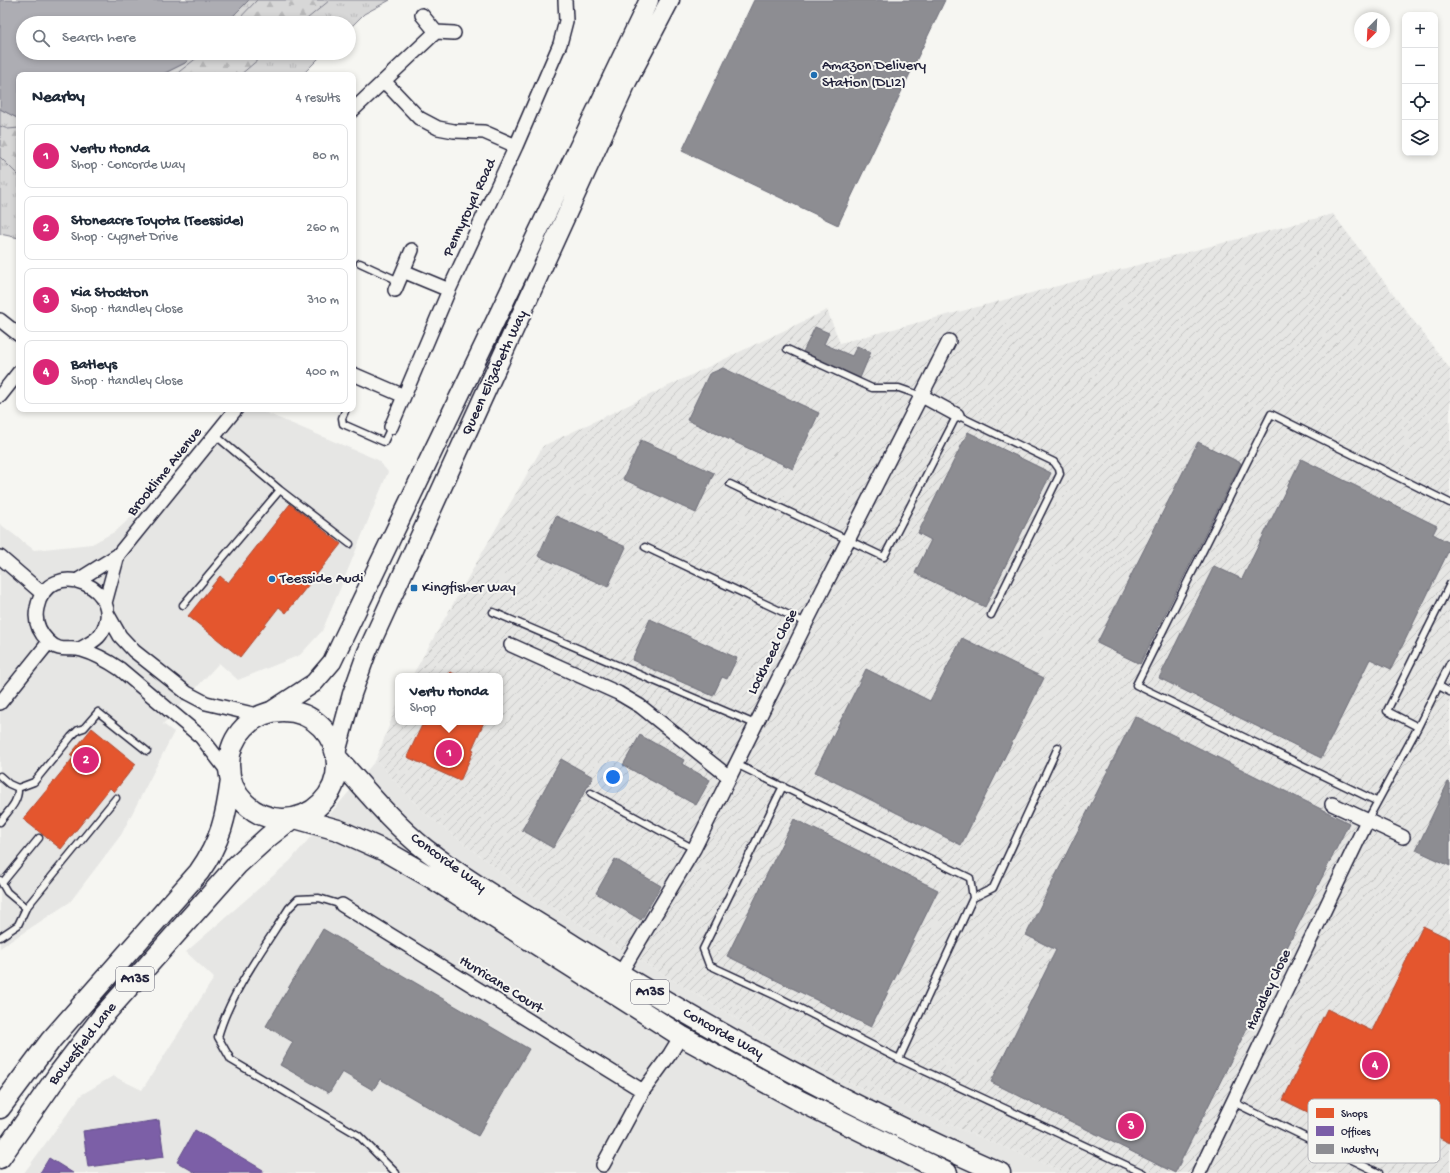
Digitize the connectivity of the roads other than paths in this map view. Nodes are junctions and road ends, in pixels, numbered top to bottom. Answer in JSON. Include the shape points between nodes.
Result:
{"nodes":[{"id":1,"x":565,"y":0,"type":"edge"},
{"id":2,"x":649,"y":0,"type":"edge"},
{"id":3,"x":670,"y":0,"type":"edge"},
{"id":4,"x":422,"y":15,"type":"dead end"},
{"id":5,"x":436,"y":32,"type":"junction"},
{"id":6,"x":454,"y":33,"type":"dead end"},
{"id":7,"x":384,"y":82,"type":"junction"},
{"id":8,"x":356,"y":107,"type":"edge"},
{"id":9,"x":516,"y":146,"type":"junction"},
{"id":10,"x":412,"y":250,"type":"dead end"},
{"id":11,"x":360,"y":263,"type":"dead end"},
{"id":12,"x":399,"y":281,"type":"junction"},
{"id":13,"x":449,"y":290,"type":"junction"},
{"id":14,"x":0,"y":320,"type":"edge"},
{"id":15,"x":16,"y":333,"type":"edge"},
{"id":16,"x":949,"y":341,"type":"dead end"},
{"id":17,"x":787,"y":349,"type":"dead end"},
{"id":18,"x":356,"y":375,"type":"edge"},
{"id":19,"x":16,"y":376,"type":"edge"},
{"id":20,"x":0,"y":396,"type":"edge"},
{"id":21,"x":404,"y":396,"type":"junction"},
{"id":22,"x":922,"y":396,"type":"junction"},
{"id":23,"x":234,"y":412,"type":"edge"},
{"id":24,"x":345,"y":412,"type":"edge"},
{"id":25,"x":957,"y":415,"type":"junction"},
{"id":26,"x":391,"y":427,"type":"joint"},
{"id":27,"x":215,"y":435,"type":"junction"},
{"id":28,"x":730,"y":484,"type":"dead end"},
{"id":29,"x":280,"y":490,"type":"junction"},
{"id":30,"x":1450,"y":503,"type":"edge"},
{"id":31,"x":849,"y":541,"type":"junction"},
{"id":32,"x":350,"y":544,"type":"dead end"},
{"id":33,"x":645,"y":547,"type":"dead end"},
{"id":34,"x":118,"y":555,"type":"junction"},
{"id":35,"x":0,"y":557,"type":"edge"},
{"id":36,"x":78,"y":580,"type":"junction"},
{"id":37,"x":1450,"y":584,"type":"edge"},
{"id":38,"x":43,"y":594,"type":"junction"},
{"id":39,"x":183,"y":605,"type":"dead end"},
{"id":40,"x":106,"y":608,"type":"junction"},
{"id":41,"x":493,"y":612,"type":"dead end"},
{"id":42,"x":991,"y":615,"type":"dead end"},
{"id":43,"x":806,"y":623,"type":"junction"},
{"id":44,"x":49,"y":642,"type":"junction"},
{"id":45,"x":511,"y":645,"type":"dead end"},
{"id":46,"x":80,"y":649,"type":"junction"},
{"id":47,"x":1450,"y":663,"type":"edge"},
{"id":48,"x":1439,"y":686,"type":"junction"},
{"id":49,"x":1450,"y":692,"type":"edge"},
{"id":50,"x":0,"y":704,"type":"edge"},
{"id":51,"x":265,"y":714,"type":"junction"},
{"id":52,"x":755,"y":724,"type":"junction"},
{"id":53,"x":1418,"y":727,"type":"junction"},
{"id":54,"x":1058,"y":747,"type":"dead end"},
{"id":55,"x":147,"y":751,"type":"dead end"},
{"id":56,"x":337,"y":755,"type":"junction"},
{"id":57,"x":736,"y":764,"type":"junction"},
{"id":58,"x":0,"y":776,"type":"edge"},
{"id":59,"x":230,"y":776,"type":"junction"},
{"id":60,"x":729,"y":777,"type":"junction"},
{"id":61,"x":783,"y":786,"type":"junction"},
{"id":62,"x":18,"y":788,"type":"junction"},
{"id":63,"x":591,"y":793,"type":"dead end"},
{"id":64,"x":116,"y":798,"type":"dead end"},
{"id":65,"x":1376,"y":801,"type":"junction"},
{"id":66,"x":1332,"y":804,"type":"dead end"},
{"id":67,"x":293,"y":818,"type":"junction"},
{"id":68,"x":1367,"y":821,"type":"junction"},
{"id":69,"x":0,"y":822,"type":"edge"},
{"id":70,"x":1403,"y":837,"type":"dead end"},
{"id":71,"x":39,"y":838,"type":"dead end"},
{"id":72,"x":694,"y":849,"type":"junction"},
{"id":73,"x":1,"y":881,"type":"edge"},
{"id":74,"x":973,"y":898,"type":"junction"},
{"id":75,"x":342,"y":905,"type":"joint"},
{"id":76,"x":26,"y":908,"type":"junction"},
{"id":77,"x":0,"y":937,"type":"edge"},
{"id":78,"x":620,"y":974,"type":"junction"},
{"id":79,"x":681,"y":1036,"type":"junction"},
{"id":80,"x":899,"y":1059,"type":"junction"},
{"id":81,"x":643,"y":1091,"type":"junction"},
{"id":82,"x":1233,"y":1102,"type":"junction"},
{"id":83,"x":0,"y":1108,"type":"edge"},
{"id":84,"x":1308,"y":1138,"type":"edge"},
{"id":85,"x":0,"y":1158,"type":"edge"},
{"id":86,"x":1358,"y":1163,"type":"edge"},
{"id":87,"x":603,"y":1164,"type":"dead end"},
{"id":88,"x":922,"y":1168,"type":"edge"},
{"id":89,"x":396,"y":1173,"type":"edge"},
{"id":90,"x":947,"y":1173,"type":"edge"},
{"id":91,"x":1000,"y":1173,"type":"edge"},
{"id":92,"x":1143,"y":1173,"type":"edge"},
{"id":93,"x":1199,"y":1173,"type":"edge"},
{"id":94,"x":1379,"y":1173,"type":"edge"}],
"edges":[{"from":1,"to":9,"type":"street","name":"Pennyroyal Road","via":[[566,21],[560,44]]},
{"from":2,"to":51,"type":"street","name":"Queen Elizabeth Way","via":[[332,662],[314,683]]},
{"from":3,"to":56,"type":"street","name":"Queen Elizabeth Way","via":[[628,80],[368,652],[352,694]]},
{"from":4,"to":5,"type":"street"},
{"from":5,"to":6,"type":"street"},
{"from":5,"to":7,"type":"street"},
{"from":7,"to":8,"type":"street"},
{"from":7,"to":9,"type":"street","via":[[419,118],[438,128],[484,132]]},
{"from":9,"to":13,"type":"street","name":"Pennyroyal Road"},
{"from":10,"to":12,"type":"street"},
{"from":11,"to":12,"type":"lane"},
{"from":12,"to":13,"type":"street"},
{"from":13,"to":21,"type":"street","name":"Pennyroyal Road"},
{"from":14,"to":15,"type":"street"},
{"from":16,"to":22,"type":"street","name":"Lockheed Close"},
{"from":17,"to":22,"type":"lane","via":[[872,388],[899,388]]},
{"from":18,"to":21,"type":"street"},
{"from":19,"to":20,"type":"street"},
{"from":21,"to":26,"type":"street","name":"Pennyroyal Road"},
{"from":22,"to":25,"type":"street"},
{"from":22,"to":31,"type":"street","name":"Lockheed Close"},
{"from":23,"to":27,"type":"street","name":"Brooklime Avenue"},
{"from":24,"to":26,"type":"lane","via":[[343,424],[384,442]]},
{"from":25,"to":31,"type":"lane","via":[[884,557]]},
{"from":25,"to":42,"type":"lane","via":[[1054,462],[1060,474]]},
{"from":27,"to":29,"type":"lane"},
{"from":27,"to":34,"type":"street","name":"Brooklime Avenue"},
{"from":28,"to":31,"type":"lane"},
{"from":29,"to":32,"type":"lane"},
{"from":29,"to":39,"type":"lane"},
{"from":30,"to":65,"type":"lane","via":[[1271,414],[1136,684]]},
{"from":31,"to":43,"type":"street","name":"Lockheed Close"},
{"from":33,"to":43,"type":"lane"},
{"from":34,"to":36,"type":"street"},
{"from":34,"to":40,"type":"street"},
{"from":35,"to":38,"type":"street"},
{"from":36,"to":38,"type":"street","via":[[60,581]]},
{"from":36,"to":40,"type":"street","via":[[94,588]]},
{"from":37,"to":53,"type":"lane","via":[[1387,711]]},
{"from":38,"to":44,"type":"street","via":[[38,604],[36,621],[40,632]]},
{"from":40,"to":46,"type":"street","via":[[106,623],[100,636]]},
{"from":40,"to":51,"type":"street","via":[[120,636],[134,651],[187,693],[206,703]]},
{"from":41,"to":52,"type":"lane"},
{"from":43,"to":52,"type":"street","name":"Lockheed Close"},
{"from":44,"to":46,"type":"street","via":[[58,648]]},
{"from":44,"to":50,"type":"street"},
{"from":45,"to":60,"type":"street","via":[[618,693],[640,706]]},
{"from":46,"to":59,"type":"street","via":[[107,660],[180,718],[201,737]]},
{"from":47,"to":48,"type":"lane"},
{"from":48,"to":49,"type":"lane"},
{"from":48,"to":53,"type":"lane"},
{"from":51,"to":56,"type":"main road","number":"A135","via":[[289,711],[308,717],[327,733]]},
{"from":51,"to":59,"type":"main road","number":"A135","via":[[244,728],[234,742],[229,758]]},
{"from":52,"to":57,"type":"street","name":"Lockheed Close"},
{"from":53,"to":65,"type":"lane"},
{"from":54,"to":74,"type":"lane","via":[[993,888]]},
{"from":55,"to":62,"type":"lane","via":[[98,712],[84,728],[71,737],[34,782]]},
{"from":56,"to":67,"type":"main road","number":"A135","via":[[336,778],[332,789],[316,808]]},
{"from":56,"to":78,"type":"main road","name":"Concorde Way","number":"A135","via":[[383,810],[424,848],[465,877]]},
{"from":57,"to":60,"type":"street","name":"Lockheed Close"},
{"from":57,"to":61,"type":"lane"},
{"from":58,"to":62,"type":"lane"},
{"from":59,"to":67,"type":"main road","number":"A135","via":[[237,793],[258,813],[276,819]]},
{"from":59,"to":83,"type":"main road","name":"Bowesfield Lane","number":"A135","via":[[222,828],[212,852],[199,872],[51,1040]]},
{"from":60,"to":72,"type":"street","name":"Lockheed Close"},
{"from":61,"to":74,"type":"lane","via":[[970,878]]},
{"from":61,"to":80,"type":"lane","via":[[703,949],[709,965]]},
{"from":62,"to":69,"type":"lane","via":[[16,801]]},
{"from":63,"to":72,"type":"lane"},
{"from":64,"to":76,"type":"lane"},
{"from":65,"to":68,"type":"lane"},
{"from":66,"to":68,"type":"street"},
{"from":67,"to":79,"type":"main road","name":"Concorde Way","number":"A135","via":[[338,830],[385,850]]},
{"from":67,"to":85,"type":"main road","name":"Bowesfield Lane","number":"A135","via":[[237,865],[102,1017]]},
{"from":68,"to":70,"type":"street"},
{"from":68,"to":82,"type":"street","name":"Handley Close"},
{"from":71,"to":73,"type":"lane"},
{"from":72,"to":78,"type":"street","name":"Lockheed Close"},
{"from":73,"to":76,"type":"lane","via":[[7,892]]},
{"from":74,"to":80,"type":"lane"},
{"from":75,"to":81,"type":"street","name":"Hurricane Court"},
{"from":75,"to":89,"type":"lane","via":[[319,898],[298,899],[288,908],[231,1002],[218,1037],[231,1060],[358,1135]]},
{"from":76,"to":77,"type":"lane","via":[[18,924]]},
{"from":78,"to":91,"type":"main road","name":"Concorde Way","number":"A135","via":[[691,1017],[808,1081],[930,1142]]},
{"from":79,"to":81,"type":"street"},
{"from":79,"to":88,"type":"main road","name":"Concorde Way","number":"A135"},
{"from":80,"to":92,"type":"lane"},
{"from":81,"to":87,"type":"street"},
{"from":82,"to":84,"type":"lane"},
{"from":82,"to":93,"type":"street","name":"Handley Close"},
{"from":86,"to":94,"type":"lane"},
{"from":88,"to":90,"type":"main road","name":"Concorde Way","number":"A135"}]}
